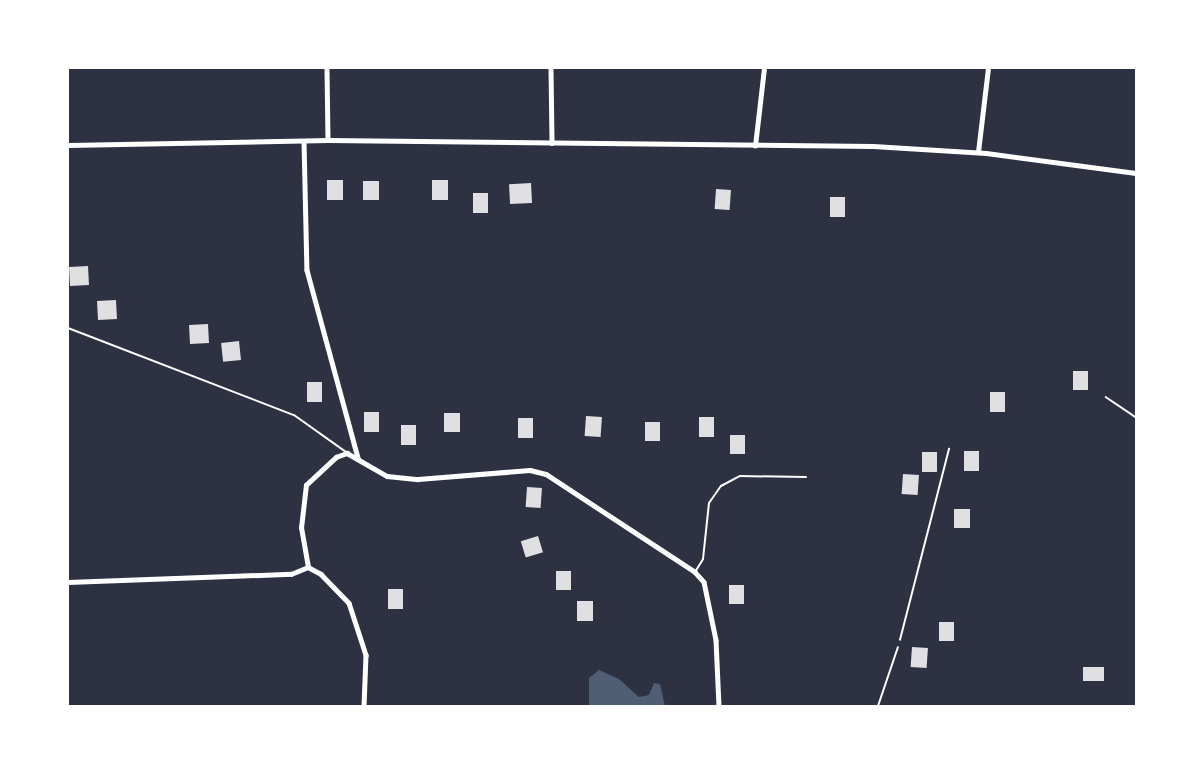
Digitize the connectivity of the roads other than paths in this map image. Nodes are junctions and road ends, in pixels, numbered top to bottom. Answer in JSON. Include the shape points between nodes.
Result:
{"nodes":[{"id":1,"x":327,"y":68,"type":"edge"},
{"id":2,"x":551,"y":68,"type":"edge"},
{"id":3,"x":764,"y":68,"type":"edge"},
{"id":4,"x":988,"y":68,"type":"edge"},
{"id":5,"x":328,"y":140,"type":"junction"},
{"id":6,"x":304,"y":141,"type":"junction"},
{"id":7,"x":552,"y":143,"type":"junction"},
{"id":8,"x":68,"y":145,"type":"edge"},
{"id":9,"x":755,"y":146,"type":"junction"},
{"id":10,"x":978,"y":152,"type":"junction"},
{"id":11,"x":1137,"y":172,"type":"edge"},
{"id":12,"x":68,"y":328,"type":"edge"},
{"id":13,"x":347,"y":453,"type":"junction"},
{"id":14,"x":358,"y":458,"type":"junction"},
{"id":15,"x":806,"y":477,"type":"dead end"},
{"id":16,"x":308,"y":567,"type":"junction"},
{"id":17,"x":695,"y":572,"type":"junction"},
{"id":18,"x":68,"y":582,"type":"edge"},
{"id":19,"x":898,"y":647,"type":"road end"},
{"id":20,"x":364,"y":706,"type":"edge"},
{"id":21,"x":719,"y":706,"type":"edge"},
{"id":22,"x":878,"y":706,"type":"edge"}],
"edges":[{"from":1,"to":5,"type":"street"},
{"from":2,"to":7,"type":"street"},
{"from":3,"to":9,"type":"street"},
{"from":4,"to":10,"type":"street"},
{"from":5,"to":6,"type":"street"},
{"from":5,"to":7,"type":"street"},
{"from":6,"to":8,"type":"street"},
{"from":6,"to":14,"type":"street","via":[[307,270]]},
{"from":7,"to":9,"type":"street"},
{"from":9,"to":10,"type":"street","via":[[873,146]]},
{"from":10,"to":11,"type":"street"},
{"from":12,"to":13,"type":"lane","via":[[294,415]]},
{"from":13,"to":14,"type":"street"},
{"from":13,"to":16,"type":"street","via":[[320,468],[306,485],[301,528]]},
{"from":14,"to":17,"type":"street","via":[[387,477],[418,479],[530,470],[546,474]]},
{"from":15,"to":17,"type":"lane","via":[[740,476],[721,486],[709,503],[703,559]]},
{"from":16,"to":18,"type":"street","via":[[291,574]]},
{"from":16,"to":20,"type":"street","via":[[321,574],[349,603],[366,655]]},
{"from":17,"to":21,"type":"street","via":[[710,596]]},
{"from":19,"to":22,"type":"lane"}]}
